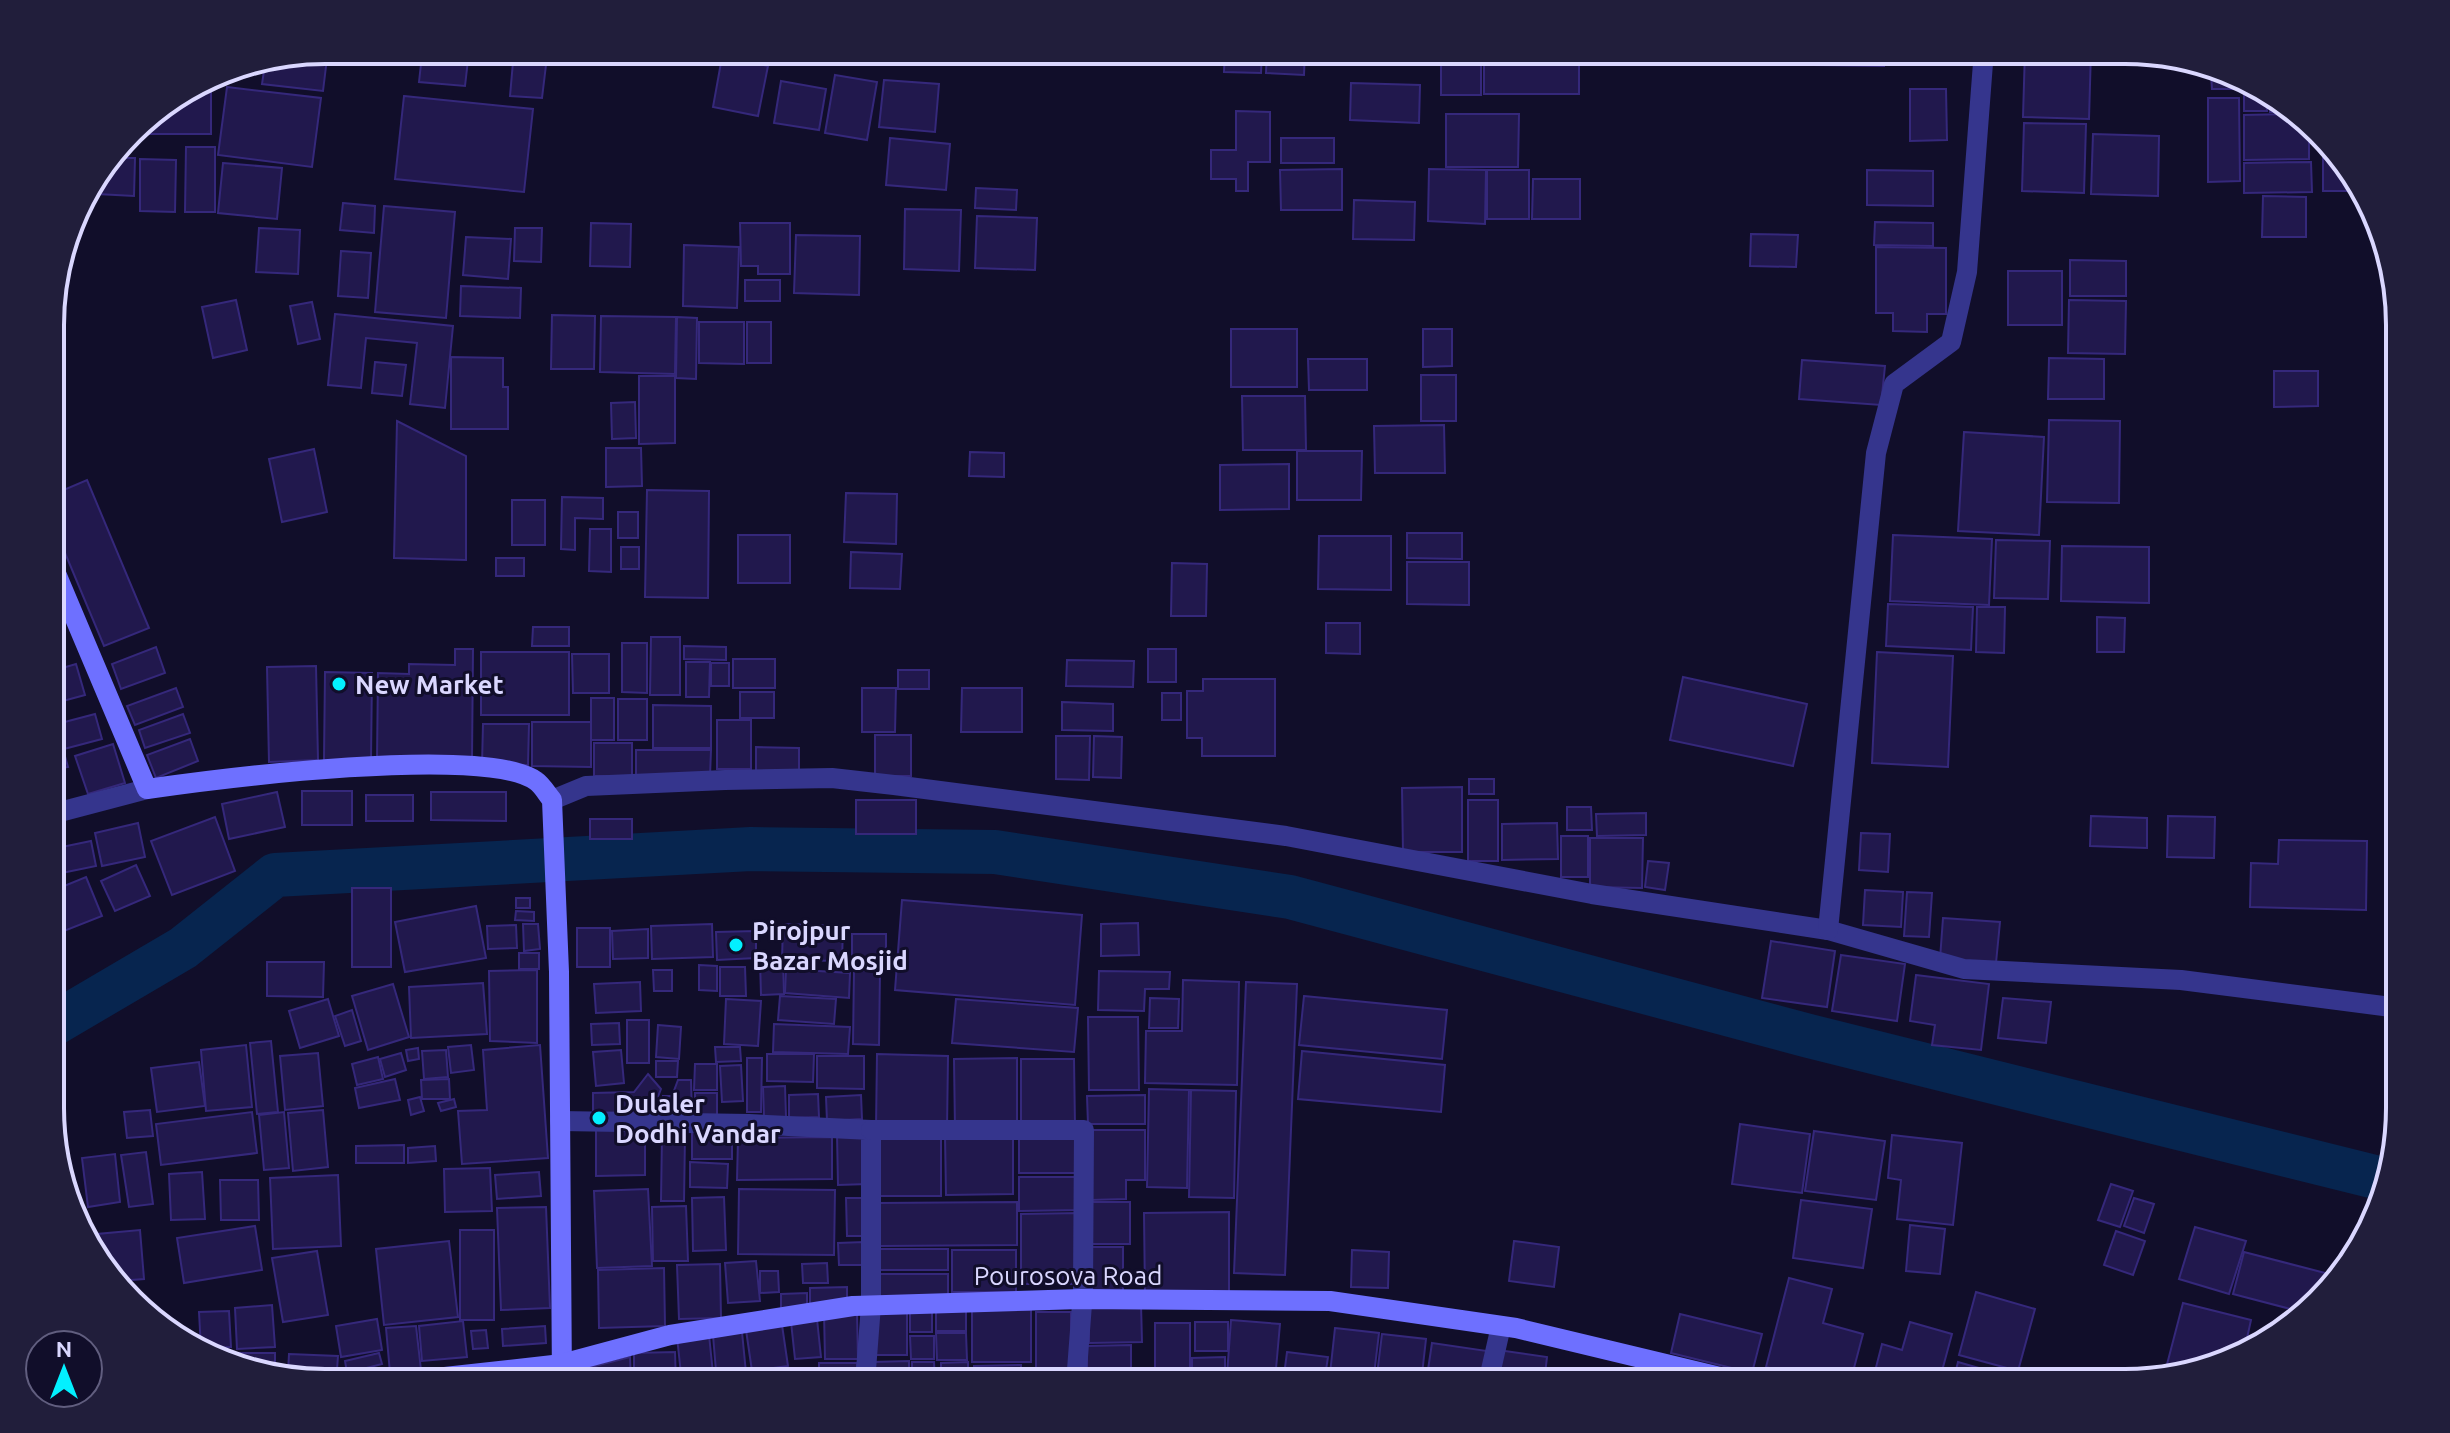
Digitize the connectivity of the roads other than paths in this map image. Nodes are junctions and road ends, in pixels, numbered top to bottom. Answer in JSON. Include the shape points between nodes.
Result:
{"nodes":[{"id":1,"x":1983,"y":64,"type":"edge"},
{"id":2,"x":64,"y":592,"type":"edge"},
{"id":3,"x":147,"y":789,"type":"junction"},
{"id":4,"x":552,"y":800,"type":"junction"},
{"id":5,"x":64,"y":811,"type":"edge"},
{"id":6,"x":1828,"y":930,"type":"junction"},
{"id":7,"x":2385,"y":1006,"type":"edge"},
{"id":8,"x":560,"y":1121,"type":"junction"},
{"id":9,"x":871,"y":1130,"type":"junction"},
{"id":10,"x":1081,"y":1299,"type":"junction"},
{"id":11,"x":871,"y":1305,"type":"junction"},
{"id":12,"x":1501,"y":1326,"type":"junction"},
{"id":13,"x":1491,"y":1368,"type":"edge"},
{"id":14,"x":1682,"y":1368,"type":"edge"},
{"id":15,"x":562,"y":1369,"type":"edge"},
{"id":16,"x":574,"y":1369,"type":"edge"},
{"id":17,"x":866,"y":1369,"type":"edge"},
{"id":18,"x":1077,"y":1369,"type":"edge"}],
"edges":[{"from":1,"to":6,"type":"street","via":[[1967,272],[1951,342],[1894,384],[1876,453]]},
{"from":2,"to":3,"type":"street"},
{"from":3,"to":4,"type":"street","via":[[267,773],[391,766],[496,768],[536,780]]},
{"from":3,"to":5,"type":"street"},
{"from":4,"to":6,"type":"street","via":[[586,786],[863,781],[1286,836],[1577,891]]},
{"from":4,"to":8,"type":"street"},
{"from":6,"to":7,"type":"street","via":[[1964,969],[2181,980]]},
{"from":8,"to":9,"type":"street"},
{"from":8,"to":15,"type":"street"},
{"from":9,"to":10,"type":"street","via":[[1084,1130]]},
{"from":9,"to":11,"type":"street"},
{"from":10,"to":11,"type":"street","name":"Pourosova Road"},
{"from":10,"to":12,"type":"street","name":"Pourosova Road","via":[[1330,1301]]},
{"from":10,"to":18,"type":"street"},
{"from":11,"to":16,"type":"street","name":"Pourosova Road","via":[[670,1335]]},
{"from":11,"to":17,"type":"street"},
{"from":12,"to":13,"type":"street"},
{"from":12,"to":14,"type":"street","name":"Pourosova Road"}]}
